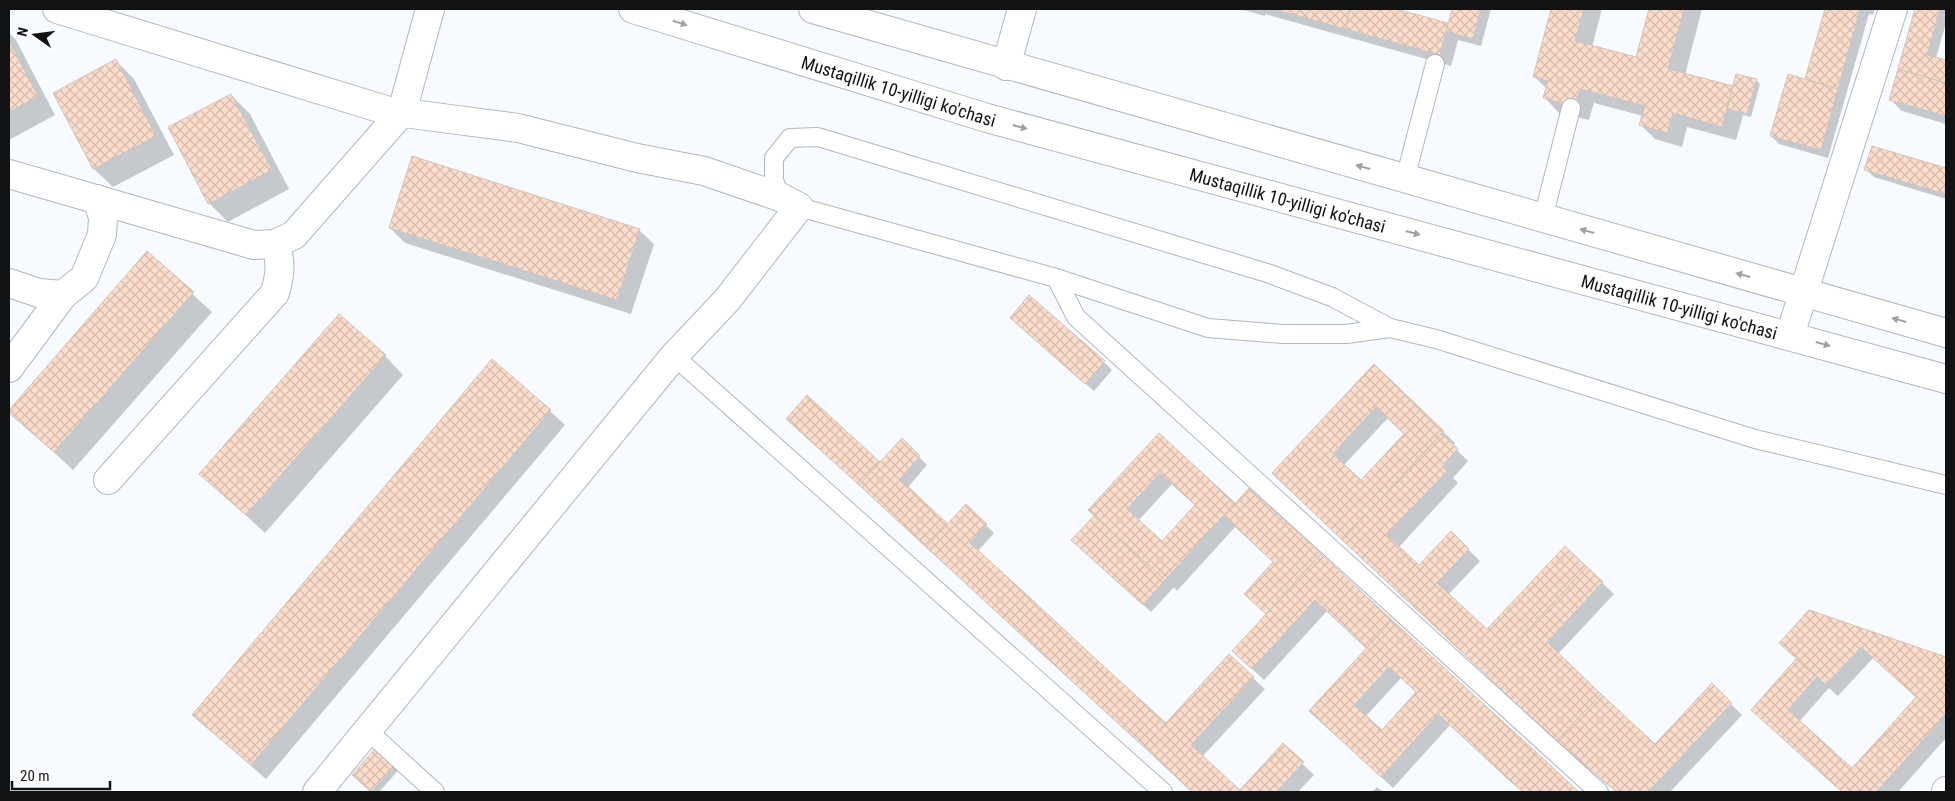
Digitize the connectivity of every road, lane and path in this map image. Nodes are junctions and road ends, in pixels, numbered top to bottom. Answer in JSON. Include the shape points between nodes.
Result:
{"nodes":[{"id":1,"x":57,"y":9,"type":"edge"},
{"id":2,"x":430,"y":9,"type":"edge"},
{"id":3,"x":633,"y":9,"type":"edge"},
{"id":4,"x":813,"y":9,"type":"edge"},
{"id":5,"x":1022,"y":9,"type":"edge"},
{"id":6,"x":1893,"y":9,"type":"edge"},
{"id":7,"x":1435,"y":64,"type":"dead end"},
{"id":8,"x":1006,"y":66,"type":"junction"},
{"id":9,"x":1571,"y":108,"type":"dead end"},
{"id":10,"x":402,"y":112,"type":"junction"},
{"id":11,"x":9,"y":174,"type":"edge"},
{"id":12,"x":1405,"y":179,"type":"junction"},
{"id":13,"x":97,"y":199,"type":"junction"},
{"id":14,"x":790,"y":202,"type":"junction"},
{"id":15,"x":1543,"y":218,"type":"junction"},
{"id":16,"x":275,"y":244,"type":"junction"},
{"id":17,"x":1056,"y":278,"type":"junction"},
{"id":18,"x":9,"y":283,"type":"edge"},
{"id":19,"x":1804,"y":292,"type":"junction"},
{"id":20,"x":63,"y":295,"type":"junction"},
{"id":21,"x":1390,"y":328,"type":"junction"},
{"id":22,"x":1946,"y":333,"type":"edge"},
{"id":23,"x":1790,"y":335,"type":"junction"},
{"id":24,"x":674,"y":356,"type":"junction"},
{"id":25,"x":9,"y":368,"type":"edge"},
{"id":26,"x":1946,"y":379,"type":"edge"},
{"id":27,"x":108,"y":480,"type":"dead end"},
{"id":28,"x":1946,"y":485,"type":"edge"},
{"id":29,"x":368,"y":731,"type":"junction"},
{"id":30,"x":317,"y":792,"type":"edge"},
{"id":31,"x":435,"y":792,"type":"edge"},
{"id":32,"x":1163,"y":792,"type":"edge"},
{"id":33,"x":1599,"y":792,"type":"edge"}],
"edges":[{"from":1,"to":10,"type":"street"},
{"from":2,"to":10,"type":"street"},
{"from":3,"to":23,"type":"street","name":"Mustaqillik 10-yilligi ko'chasi","one_way":true,"via":[[987,118]]},
{"from":4,"to":8,"type":"street"},
{"from":5,"to":8,"type":"street"},
{"from":6,"to":19,"type":"street"},
{"from":7,"to":12,"type":"lane"},
{"from":12,"to":8,"type":"street","one_way":true},
{"from":9,"to":15,"type":"lane"},
{"from":10,"to":14,"type":"street","via":[[518,128],[704,171]]},
{"from":10,"to":16,"type":"street","via":[[294,234]]},
{"from":11,"to":13,"type":"street"},
{"from":12,"to":15,"type":"street"},
{"from":13,"to":16,"type":"street","via":[[254,245]]},
{"from":13,"to":20,"type":"street","via":[[103,217],[102,235],[84,278]]},
{"from":14,"to":17,"type":"lane"},
{"from":14,"to":21,"type":"lane","via":[[774,180],[774,158],[790,138],[818,137],[1267,273],[1332,297]]},
{"from":14,"to":24,"type":"street","via":[[727,300]]},
{"from":19,"to":15,"type":"street","one_way":true},
{"from":16,"to":27,"type":"street","via":[[281,270],[275,293]]},
{"from":17,"to":21,"type":"lane","via":[[1208,328],[1283,334],[1346,334]]},
{"from":17,"to":33,"type":"lane","via":[[1076,317]]},
{"from":18,"to":20,"type":"street","via":[[39,293]]},
{"from":22,"to":19,"type":"street","one_way":true},
{"from":19,"to":23,"type":"street"},
{"from":20,"to":25,"type":"street"},
{"from":21,"to":28,"type":"lane","via":[[1436,339],[1755,439]]},
{"from":23,"to":26,"type":"street","name":"Mustaqillik 10-yilligi ko'chasi","one_way":true},
{"from":24,"to":29,"type":"street"},
{"from":24,"to":32,"type":"lane"},
{"from":29,"to":30,"type":"street"},
{"from":29,"to":31,"type":"lane"}]}
